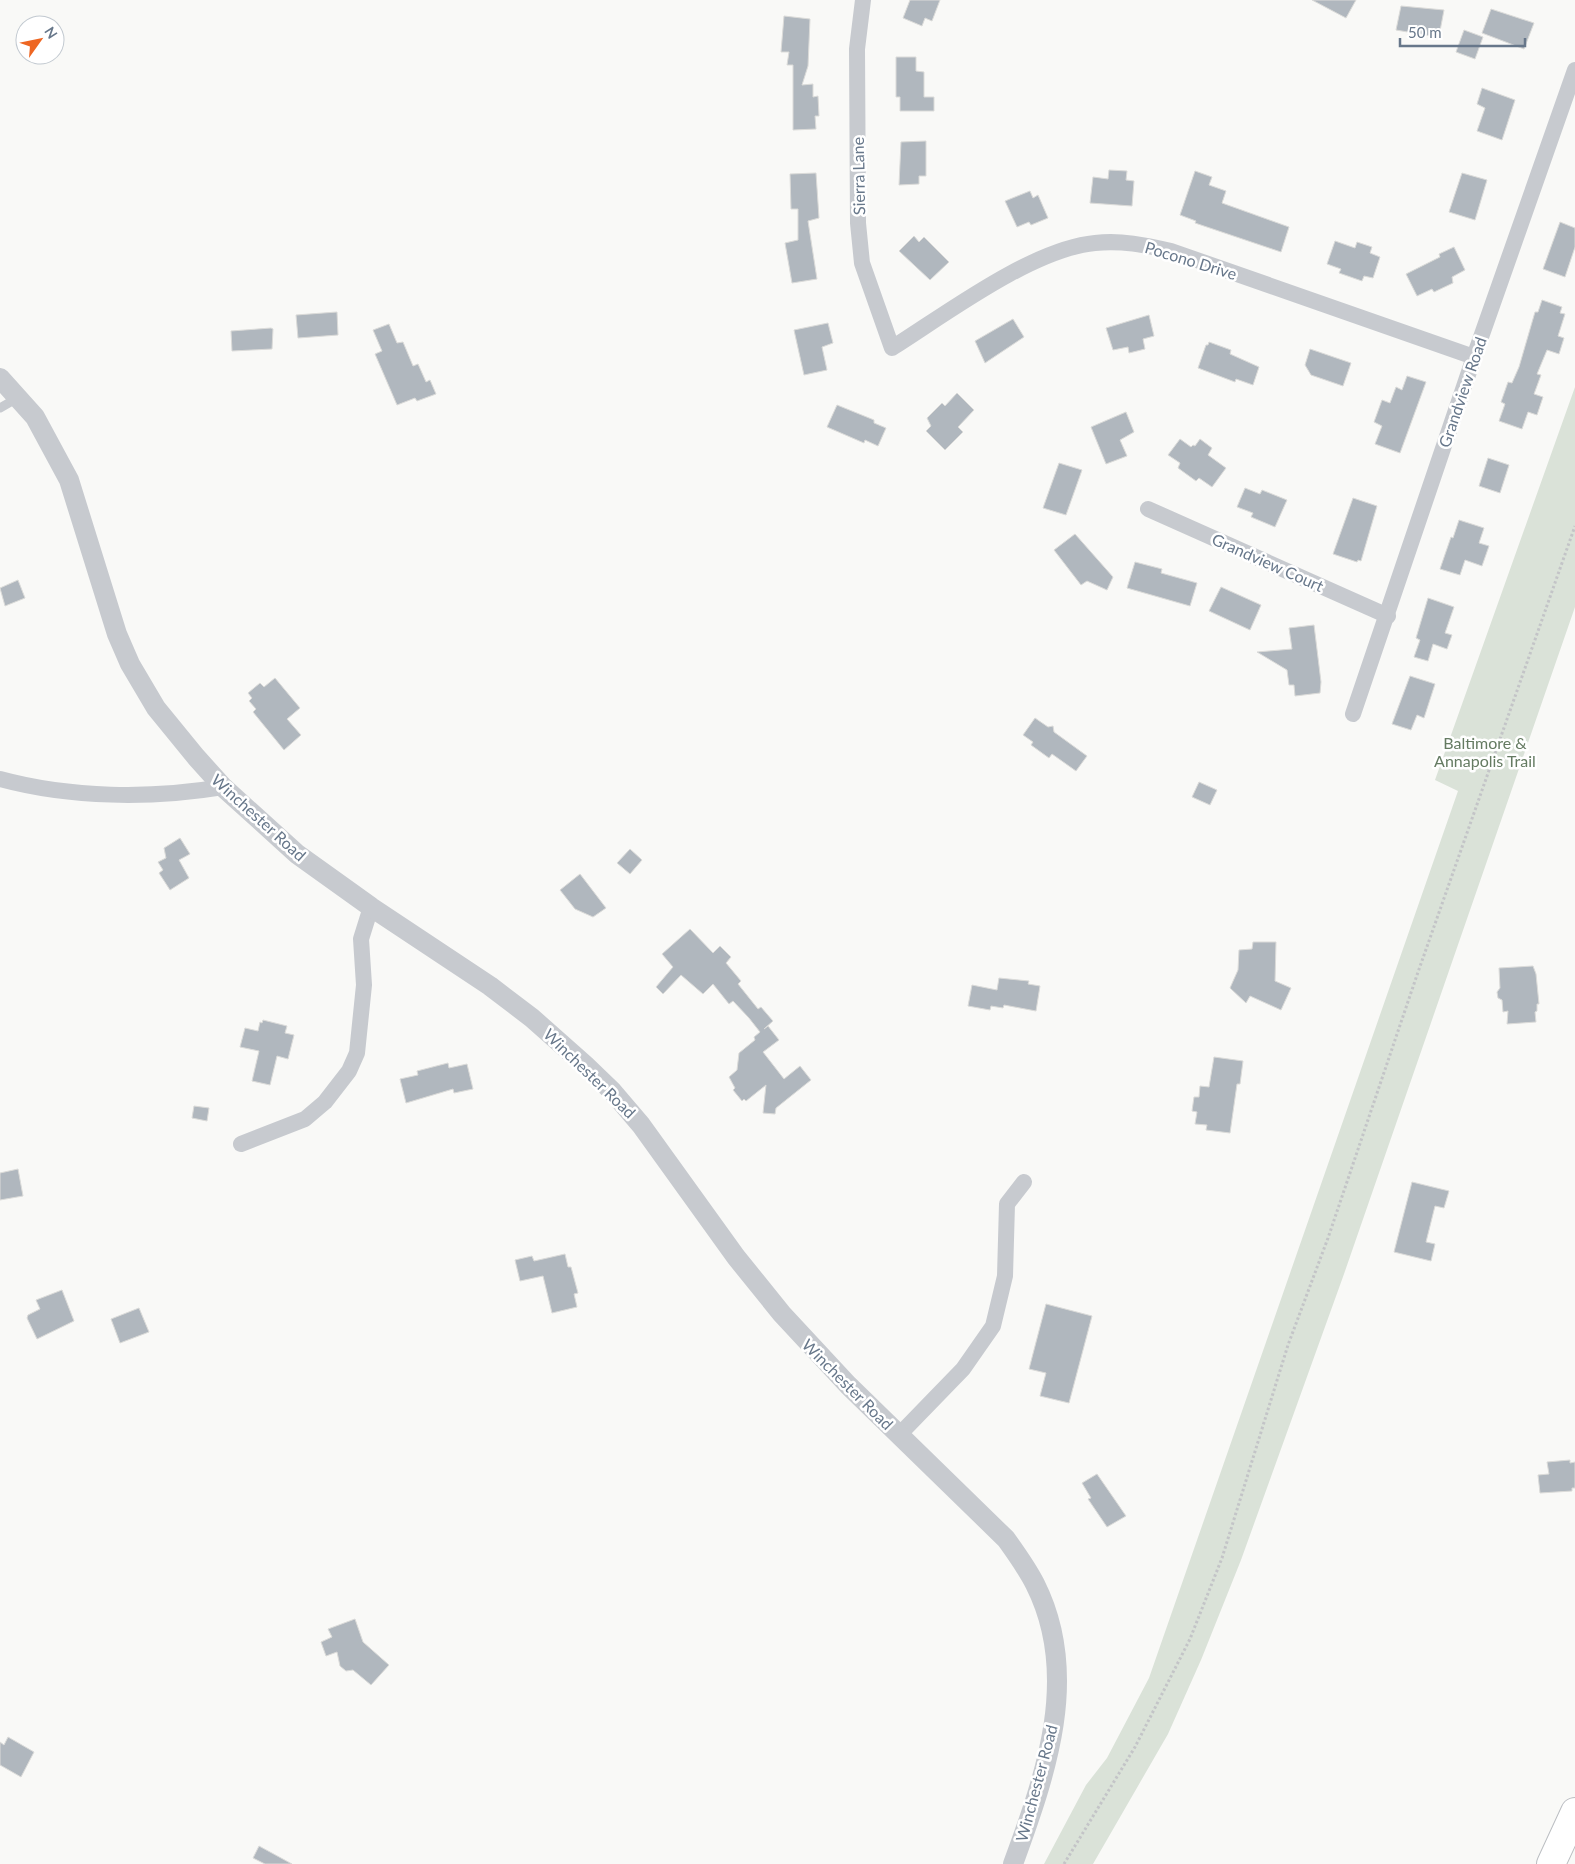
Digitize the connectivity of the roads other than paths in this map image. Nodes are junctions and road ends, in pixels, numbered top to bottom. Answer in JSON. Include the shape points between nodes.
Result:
{"nodes":[{"id":1,"x":863,"y":0,"type":"edge"},
{"id":2,"x":1575,"y":70,"type":"edge"},
{"id":3,"x":892,"y":348,"type":"joint"},
{"id":4,"x":1474,"y":356,"type":"junction"},
{"id":5,"x":0,"y":378,"type":"edge"},
{"id":6,"x":19,"y":397,"type":"junction"},
{"id":7,"x":0,"y":408,"type":"edge"},
{"id":8,"x":1148,"y":509,"type":"dead end"},
{"id":9,"x":1388,"y":616,"type":"junction"},
{"id":10,"x":1354,"y":714,"type":"dead end"},
{"id":11,"x":0,"y":779,"type":"edge"},
{"id":12,"x":222,"y":787,"type":"junction"},
{"id":13,"x":371,"y":907,"type":"junction"},
{"id":14,"x":241,"y":1144,"type":"dead end"},
{"id":15,"x":1024,"y":1182,"type":"dead end"},
{"id":16,"x":899,"y":1435,"type":"junction"},
{"id":17,"x":1575,"y":1812,"type":"edge"},
{"id":18,"x":1013,"y":1864,"type":"edge"},
{"id":19,"x":1551,"y":1864,"type":"edge"}],
"edges":[{"from":1,"to":3,"type":"street","name":"Sierra Lane","via":[[856,48],[858,223],[862,263]]},
{"from":2,"to":4,"type":"street","name":"Grandview Road"},
{"from":3,"to":4,"type":"street","name":"Pocono Drive","via":[[1032,262],[1094,242],[1128,242],[1171,251]]},
{"from":4,"to":9,"type":"street","name":"Grandview Road"},
{"from":5,"to":6,"type":"street","name":"Winchester Road"},
{"from":6,"to":7,"type":"lane"},
{"from":6,"to":12,"type":"street","name":"Winchester Road","via":[[47,435],[69,480],[117,634],[130,664],[172,730]]},
{"from":8,"to":9,"type":"street","name":"Grandview Court"},
{"from":9,"to":10,"type":"street","name":"Grandview Road"},
{"from":11,"to":12,"type":"street","via":[[23,785],[98,793],[184,793]]},
{"from":12,"to":13,"type":"street","name":"Winchester Road","via":[[297,854]]},
{"from":13,"to":14,"type":"street","via":[[361,939],[364,985],[357,1053],[350,1071],[325,1102],[305,1119]]},
{"from":13,"to":16,"type":"street","name":"Winchester Road","via":[[513,1003],[612,1091],[666,1156],[736,1257],[782,1314],[824,1362]]},
{"from":15,"to":16,"type":"street","via":[[1007,1204],[1005,1276],[993,1326],[963,1369]]},
{"from":16,"to":18,"type":"street","name":"Winchester Road","via":[[1006,1539],[1035,1584],[1051,1628],[1058,1672],[1054,1720],[1038,1790]]},
{"from":17,"to":19,"type":"highway"}]}
